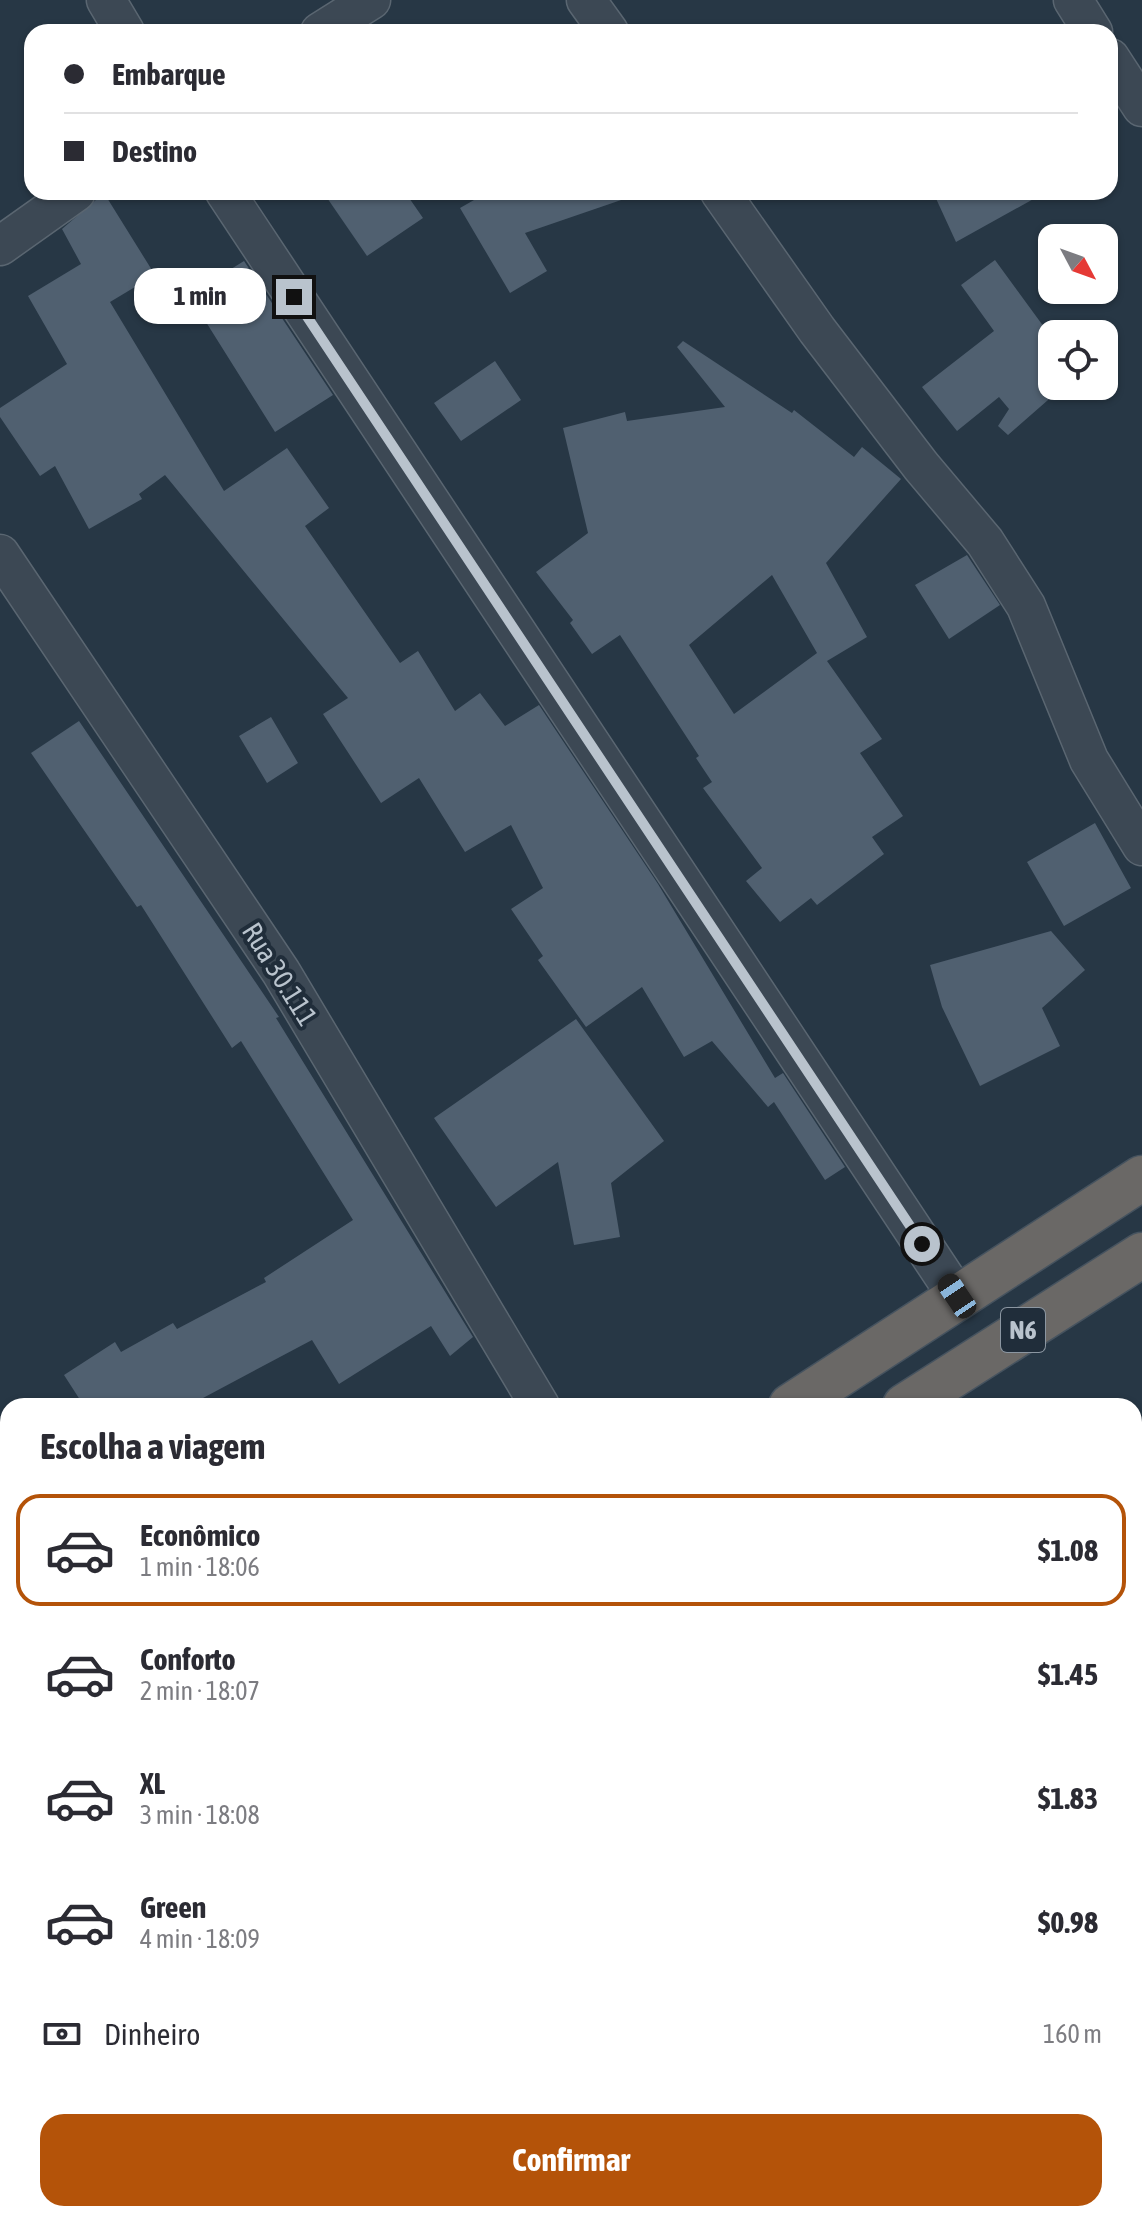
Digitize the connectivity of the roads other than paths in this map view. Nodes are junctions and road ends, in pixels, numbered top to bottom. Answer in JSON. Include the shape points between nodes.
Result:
{"nodes":[{"id":1,"x":106,"y":0,"type":"edge"},
{"id":2,"x":371,"y":0,"type":"edge"},
{"id":3,"x":586,"y":0,"type":"edge"},
{"id":4,"x":1073,"y":0,"type":"edge"},
{"id":5,"x":120,"y":24,"type":"edge"},
{"id":6,"x":333,"y":24,"type":"edge"},
{"id":7,"x":603,"y":24,"type":"edge"},
{"id":8,"x":1088,"y":24,"type":"edge"},
{"id":9,"x":1118,"y":70,"type":"edge"},
{"id":10,"x":1142,"y":107,"type":"edge"},
{"id":11,"x":65,"y":200,"type":"edge"},
{"id":12,"x":230,"y":200,"type":"edge"},
{"id":13,"x":726,"y":200,"type":"edge"},
{"id":14,"x":0,"y":246,"type":"edge"},
{"id":15,"x":0,"y":554,"type":"edge"},
{"id":16,"x":1142,"y":846,"type":"edge"},
{"id":17,"x":1142,"y":1178,"type":"edge"},
{"id":18,"x":1142,"y":1255,"type":"edge"},
{"id":19,"x":957,"y":1296,"type":"junction"},
{"id":20,"x":535,"y":1398,"type":"edge"},
{"id":21,"x":803,"y":1398,"type":"edge"},
{"id":22,"x":918,"y":1398,"type":"edge"}],
"edges":[{"from":1,"to":5,"type":"street"},
{"from":2,"to":6,"type":"street"},
{"from":3,"to":7,"type":"street"},
{"from":4,"to":8,"type":"street"},
{"from":9,"to":10,"type":"street"},
{"from":11,"to":14,"type":"street"},
{"from":12,"to":19,"type":"street"},
{"from":13,"to":16,"type":"street","via":[[817,330],[985,542],[1026,606],[1089,760]]},
{"from":15,"to":20,"type":"street","name":"Rua 30.111","via":[[281,972]]},
{"from":17,"to":19,"type":"highway","number":"N6"},
{"from":18,"to":22,"type":"highway","number":"N6"},
{"from":19,"to":21,"type":"highway","number":"N6"}]}
